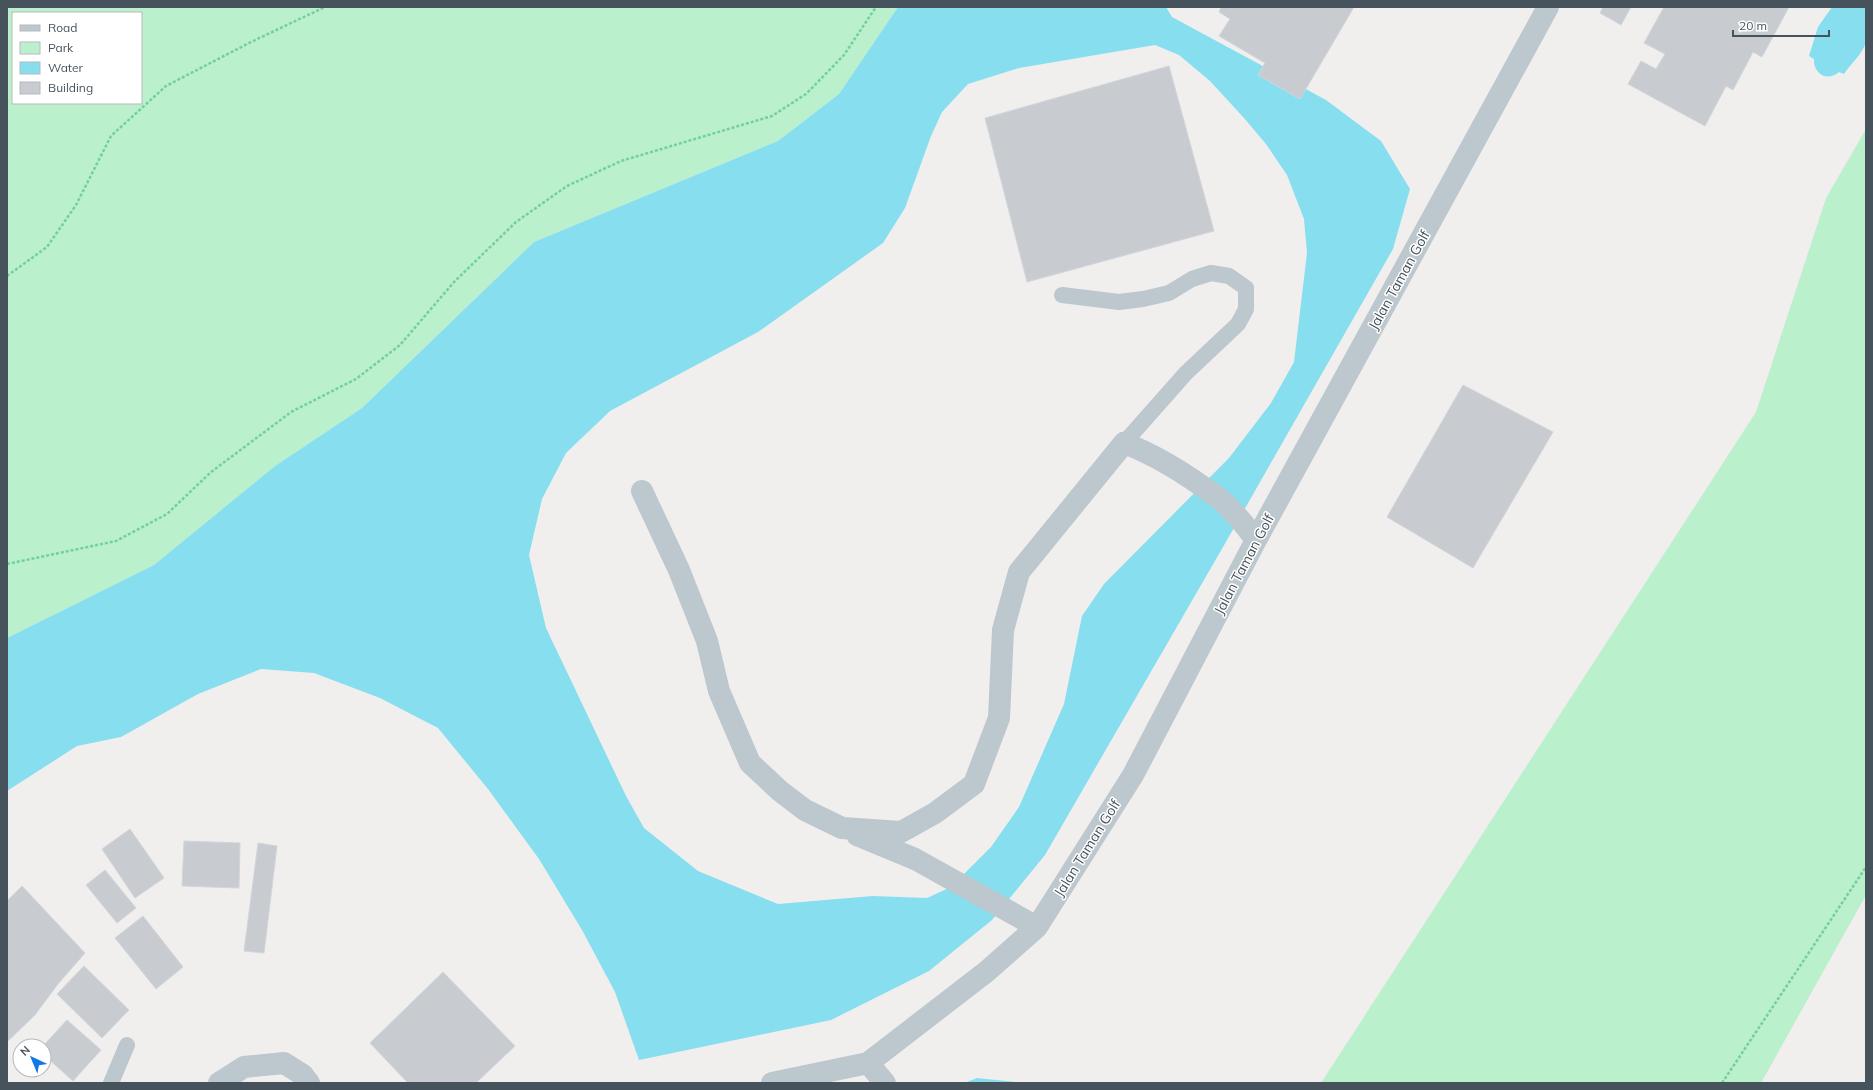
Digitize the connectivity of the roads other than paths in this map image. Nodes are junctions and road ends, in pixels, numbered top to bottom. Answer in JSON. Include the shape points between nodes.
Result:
{"nodes":[{"id":1,"x":1548,"y":7,"type":"edge"},
{"id":2,"x":1062,"y":295,"type":"dead end"},
{"id":3,"x":1124,"y":443,"type":"junction"},
{"id":4,"x":642,"y":492,"type":"dead end"},
{"id":5,"x":1256,"y":540,"type":"junction"},
{"id":6,"x":842,"y":828,"type":"junction"},
{"id":7,"x":1037,"y":927,"type":"junction"},
{"id":8,"x":127,"y":1045,"type":"dead end"},
{"id":9,"x":868,"y":1063,"type":"junction"},
{"id":10,"x":111,"y":1083,"type":"edge"},
{"id":11,"x":219,"y":1083,"type":"edge"},
{"id":12,"x":309,"y":1083,"type":"edge"},
{"id":13,"x":772,"y":1083,"type":"edge"},
{"id":14,"x":885,"y":1083,"type":"edge"}],
"edges":[{"from":1,"to":5,"type":"street","name":"Jalan Taman Golf"},
{"from":2,"to":3,"type":"lane","via":[[1119,302],[1143,299],[1169,293],[1192,279],[1211,273],[1229,276],[1246,288],[1246,309],[1238,324],[1186,373]]},
{"from":3,"to":5,"type":"street","via":[[1147,452],[1218,497]]},
{"from":3,"to":6,"type":"street","via":[[1019,572],[1003,630],[999,718],[974,784],[935,813],[901,832]]},
{"from":4,"to":6,"type":"street","via":[[679,570],[707,641],[719,690],[750,763],[805,810]]},
{"from":5,"to":7,"type":"street","name":"Jalan Taman Golf","via":[[1133,775]]},
{"from":6,"to":7,"type":"street","via":[[915,859]]},
{"from":7,"to":9,"type":"street","name":"Jalan Taman Golf","via":[[986,972]]},
{"from":8,"to":10,"type":"lane"},
{"from":9,"to":13,"type":"street","name":"Jalan Taman Golf"},
{"from":9,"to":14,"type":"street"},
{"from":11,"to":12,"type":"street","via":[[244,1067],[284,1063],[303,1075]]}]}
